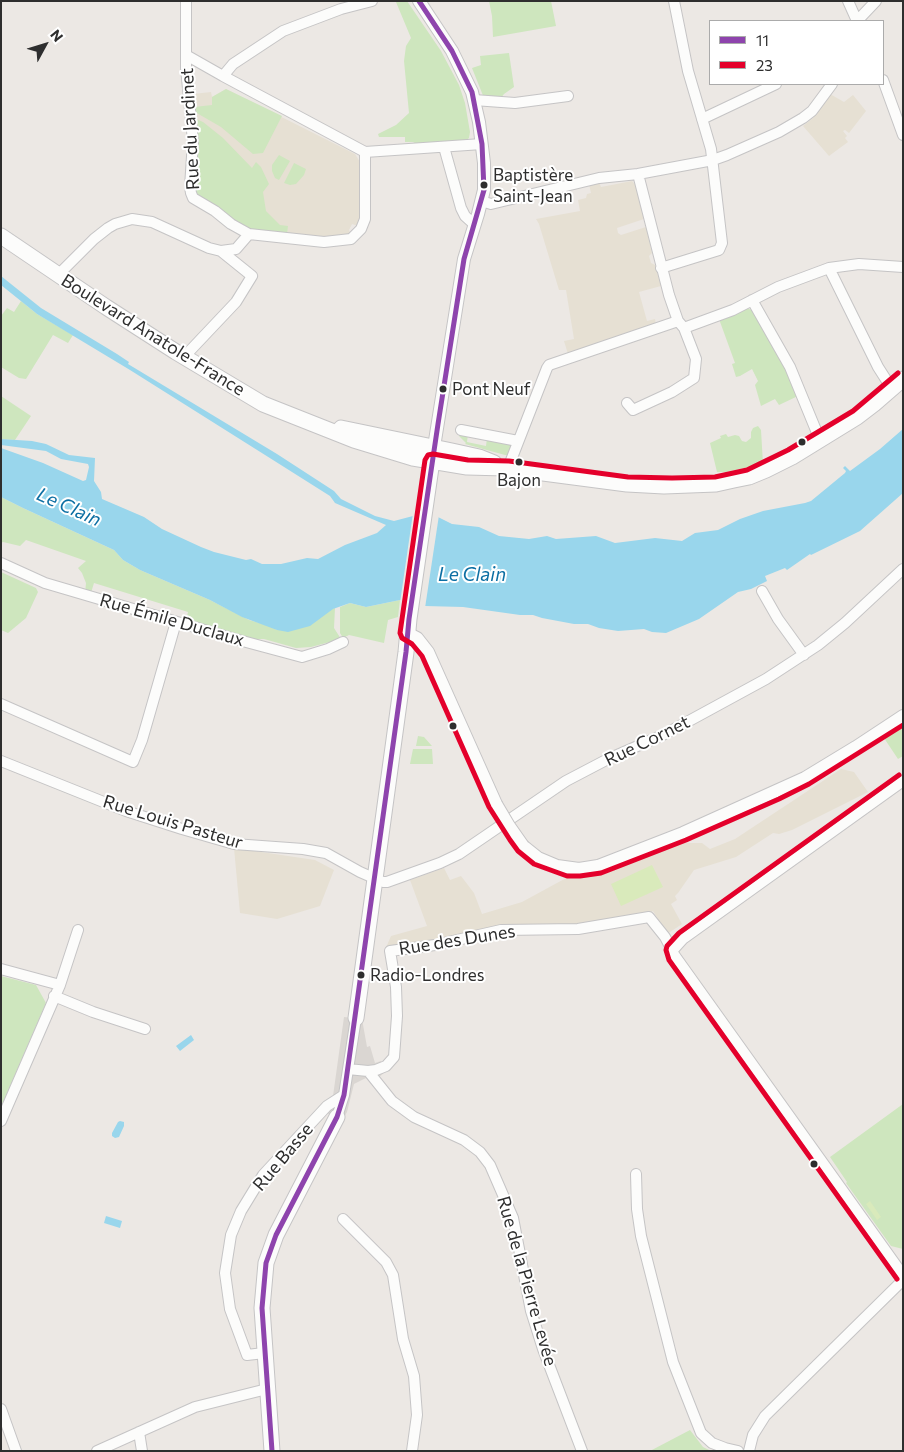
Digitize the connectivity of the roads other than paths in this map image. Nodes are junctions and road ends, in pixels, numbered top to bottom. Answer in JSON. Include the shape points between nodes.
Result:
{"nodes":[{"id":1,"x":186,"y":1,"type":"edge"},
{"id":2,"x":372,"y":1,"type":"edge"},
{"id":3,"x":419,"y":1,"type":"edge"},
{"id":4,"x":674,"y":1,"type":"edge"},
{"id":5,"x":848,"y":1,"type":"edge"},
{"id":6,"x":876,"y":1,"type":"edge"},
{"id":7,"x":857,"y":20,"type":"edge"},
{"id":8,"x":858,"y":20,"type":"edge"},
{"id":9,"x":186,"y":55,"type":"junction"},
{"id":10,"x":223,"y":76,"type":"junction"},
{"id":11,"x":884,"y":83,"type":"edge"},
{"id":12,"x":774,"y":85,"type":"edge"},
{"id":13,"x":831,"y":85,"type":"edge"},
{"id":14,"x":568,"y":96,"type":"dead end"},
{"id":15,"x":474,"y":100,"type":"junction"},
{"id":16,"x":903,"y":102,"type":"edge"},
{"id":17,"x":894,"y":109,"type":"junction"},
{"id":18,"x":702,"y":120,"type":"junction"},
{"id":19,"x":903,"y":135,"type":"edge"},
{"id":20,"x":482,"y":144,"type":"junction"},
{"id":21,"x":444,"y":147,"type":"junction"},
{"id":22,"x":365,"y":152,"type":"junction"},
{"id":23,"x":713,"y":160,"type":"junction"},
{"id":24,"x":638,"y":174,"type":"junction"},
{"id":25,"x":481,"y":201,"type":"junction"},
{"id":26,"x":475,"y":225,"type":"junction"},
{"id":27,"x":249,"y":234,"type":"junction"},
{"id":28,"x":1,"y":236,"type":"edge"},
{"id":29,"x":221,"y":250,"type":"junction"},
{"id":30,"x":903,"y":267,"type":"edge"},
{"id":31,"x":661,"y":268,"type":"junction"},
{"id":32,"x":830,"y":268,"type":"junction"},
{"id":33,"x":58,"y":275,"type":"junction"},
{"id":34,"x":752,"y":300,"type":"junction"},
{"id":35,"x":681,"y":325,"type":"junction"},
{"id":36,"x":184,"y":357,"type":"junction"},
{"id":37,"x":897,"y":384,"type":"edge"},
{"id":38,"x":626,"y":403,"type":"dead end"},
{"id":39,"x":461,"y":430,"type":"dead end"},
{"id":40,"x":820,"y":440,"type":"junction"},
{"id":41,"x":518,"y":441,"type":"junction"},
{"id":42,"x":433,"y":454,"type":"junction"},
{"id":43,"x":506,"y":468,"type":"junction"},
{"id":44,"x":1,"y":563,"type":"edge"},
{"id":45,"x":903,"y":569,"type":"edge"},
{"id":46,"x":762,"y":591,"type":"dead end"},
{"id":47,"x":176,"y":622,"type":"junction"},
{"id":48,"x":408,"y":626,"type":"junction"},
{"id":49,"x":343,"y":642,"type":"dead end"},
{"id":50,"x":406,"y":652,"type":"junction"},
{"id":51,"x":804,"y":655,"type":"junction"},
{"id":52,"x":437,"y":673,"type":"junction"},
{"id":53,"x":1,"y":704,"type":"edge"},
{"id":54,"x":903,"y":716,"type":"edge"},
{"id":55,"x":1,"y":761,"type":"edge"},
{"id":56,"x":903,"y":780,"type":"edge"},
{"id":57,"x":375,"y":879,"type":"junction"},
{"id":58,"x":78,"y":930,"type":"dead end"},
{"id":59,"x":673,"y":950,"type":"junction"},
{"id":60,"x":1,"y":968,"type":"edge"},
{"id":61,"x":60,"y":985,"type":"junction"},
{"id":62,"x":54,"y":996,"type":"junction"},
{"id":63,"x":356,"y":1018,"type":"joint"},
{"id":64,"x":145,"y":1029,"type":"dead end"},
{"id":65,"x":348,"y":1069,"type":"junction"},
{"id":66,"x":368,"y":1071,"type":"junction"},
{"id":67,"x":344,"y":1095,"type":"junction"},
{"id":68,"x":337,"y":1117,"type":"joint"},
{"id":69,"x":1,"y":1121,"type":"edge"},
{"id":70,"x":636,"y":1174,"type":"dead end"},
{"id":71,"x":344,"y":1219,"type":"dead end"},
{"id":72,"x":903,"y":1275,"type":"edge"},
{"id":73,"x":903,"y":1280,"type":"edge"},
{"id":74,"x":264,"y":1353,"type":"junction"},
{"id":75,"x":267,"y":1389,"type":"junction"},
{"id":76,"x":1,"y":1409,"type":"edge"},
{"id":77,"x":139,"y":1432,"type":"junction"},
{"id":78,"x":16,"y":1451,"type":"edge"},
{"id":79,"x":97,"y":1451,"type":"edge"},
{"id":80,"x":142,"y":1451,"type":"edge"},
{"id":81,"x":272,"y":1451,"type":"edge"},
{"id":82,"x":412,"y":1451,"type":"edge"},
{"id":83,"x":582,"y":1451,"type":"edge"},
{"id":84,"x":738,"y":1451,"type":"edge"},
{"id":85,"x":749,"y":1451,"type":"edge"}],
"edges":[{"from":1,"to":9,"type":"street"},
{"from":2,"to":10,"type":"street","via":[[340,9],[283,31],[233,64]]},
{"from":3,"to":15,"type":"street","via":[[452,51]]},
{"from":4,"to":18,"type":"street"},
{"from":5,"to":7,"type":"street"},
{"from":6,"to":8,"type":"street"},
{"from":9,"to":10,"type":"street"},
{"from":9,"to":27,"type":"street","name":"Rue du Jardinet","via":[[193,141],[190,193]]},
{"from":10,"to":22,"type":"street"},
{"from":11,"to":17,"type":"street"},
{"from":12,"to":18,"type":"street"},
{"from":13,"to":23,"type":"street","via":[[803,118],[779,132]]},
{"from":14,"to":15,"type":"street","via":[[515,103]]},
{"from":15,"to":20,"type":"street"},
{"from":16,"to":17,"type":"street"},
{"from":17,"to":19,"type":"street"},
{"from":18,"to":23,"type":"street"},
{"from":20,"to":21,"type":"street"},
{"from":20,"to":25,"type":"street","via":[[484,183]]},
{"from":21,"to":22,"type":"street"},
{"from":21,"to":26,"type":"street","via":[[461,208]]},
{"from":22,"to":27,"type":"street","via":[[365,219],[355,237],[327,243]]},
{"from":23,"to":24,"type":"street"},
{"from":23,"to":31,"type":"street","via":[[722,248]]},
{"from":24,"to":25,"type":"street","via":[[598,178],[491,204]]},
{"from":24,"to":31,"type":"street"},
{"from":25,"to":26,"type":"street"},
{"from":26,"to":42,"type":"street","via":[[464,259]]},
{"from":27,"to":29,"type":"street","via":[[236,248]]},
{"from":28,"to":33,"type":"main road","name":"Boulevard Anatole-France"},
{"from":29,"to":33,"type":"street","via":[[209,248],[152,222],[132,220],[108,228]]},
{"from":29,"to":36,"type":"street","via":[[252,276],[236,302]]},
{"from":30,"to":32,"type":"street","via":[[859,264]]},
{"from":31,"to":35,"type":"street"},
{"from":32,"to":34,"type":"street"},
{"from":32,"to":37,"type":"street","via":[[878,367]]},
{"from":33,"to":36,"type":"main road","name":"Boulevard Anatole-France"},
{"from":34,"to":35,"type":"street","via":[[733,310]]},
{"from":34,"to":40,"type":"street","via":[[790,367]]},
{"from":35,"to":38,"type":"street","via":[[696,359],[694,378],[640,408],[633,410]]},
{"from":35,"to":41,"type":"street","via":[[549,365]]},
{"from":36,"to":42,"type":"main road","name":"Boulevard Anatole-France","via":[[263,404],[310,424],[357,431]]},
{"from":37,"to":40,"type":"main road","name":"Boulevard Anatole-France","via":[[857,417]]},
{"from":39,"to":41,"type":"street"},
{"from":40,"to":43,"type":"main road","name":"Boulevard Anatole-France","via":[[766,470],[716,484],[627,484]]},
{"from":41,"to":43,"type":"street"},
{"from":42,"to":43,"type":"main road","name":"Boulevard Anatole-France","via":[[479,457]]},
{"from":42,"to":48,"type":"main road"},
{"from":44,"to":47,"type":"street","name":"Rue Émile Duclaux","via":[[45,583]]},
{"from":45,"to":51,"type":"street","name":"Rue Cornet","via":[[845,623]]},
{"from":46,"to":51,"type":"street"},
{"from":47,"to":49,"type":"street","name":"Rue Émile Duclaux","via":[[302,657]]},
{"from":47,"to":53,"type":"street","via":[[133,762]]},
{"from":48,"to":50,"type":"main road"},
{"from":48,"to":52,"type":"street","via":[[425,647]]},
{"from":50,"to":52,"type":"street","via":[[422,656]]},
{"from":50,"to":57,"type":"main road"},
{"from":51,"to":57,"type":"street","name":"Rue Cornet","via":[[665,734],[566,781],[459,854],[387,882]]},
{"from":52,"to":54,"type":"street","bridge":true,"via":[[496,804],[523,846],[538,858],[557,866],[579,869],[598,866],[683,833],[798,781]]},
{"from":55,"to":57,"type":"street","name":"Rue Louis Pasteur","via":[[134,814],[234,844],[326,853]]},
{"from":56,"to":59,"type":"street","via":[[683,938]]},
{"from":57,"to":63,"type":"main road"},
{"from":58,"to":61,"type":"street"},
{"from":59,"to":66,"type":"street","name":"Rue des Dunes","via":[[647,916],[578,929],[501,930],[435,945],[390,950],[398,1016],[394,1057],[386,1066]]},
{"from":59,"to":72,"type":"street"},
{"from":60,"to":61,"type":"street"},
{"from":61,"to":62,"type":"street"},
{"from":62,"to":64,"type":"street"},
{"from":62,"to":69,"type":"street"},
{"from":63,"to":65,"type":"street"},
{"from":65,"to":66,"type":"street"},
{"from":65,"to":67,"type":"street"},
{"from":66,"to":83,"type":"street","name":"Rue de la Pierre Levée","via":[[392,1101],[414,1117],[464,1140],[490,1165],[513,1218],[531,1311]]},
{"from":67,"to":68,"type":"street"},
{"from":67,"to":74,"type":"street","name":"Rue Basse","via":[[327,1106],[263,1175],[231,1235],[226,1281],[230,1309],[246,1355]]},
{"from":68,"to":74,"type":"main road","via":[[268,1256],[263,1283]]},
{"from":70,"to":84,"type":"street","via":[[641,1236],[673,1362],[702,1433],[712,1443]]},
{"from":71,"to":82,"type":"street","via":[[386,1262],[392,1274],[403,1339],[414,1376],[417,1415]]},
{"from":73,"to":85,"type":"street","via":[[765,1416],[753,1435]]},
{"from":74,"to":75,"type":"main road"},
{"from":75,"to":77,"type":"street","via":[[202,1405]]},
{"from":75,"to":81,"type":"main road"},
{"from":76,"to":78,"type":"street"},
{"from":77,"to":79,"type":"street"},
{"from":77,"to":80,"type":"street"}]}
